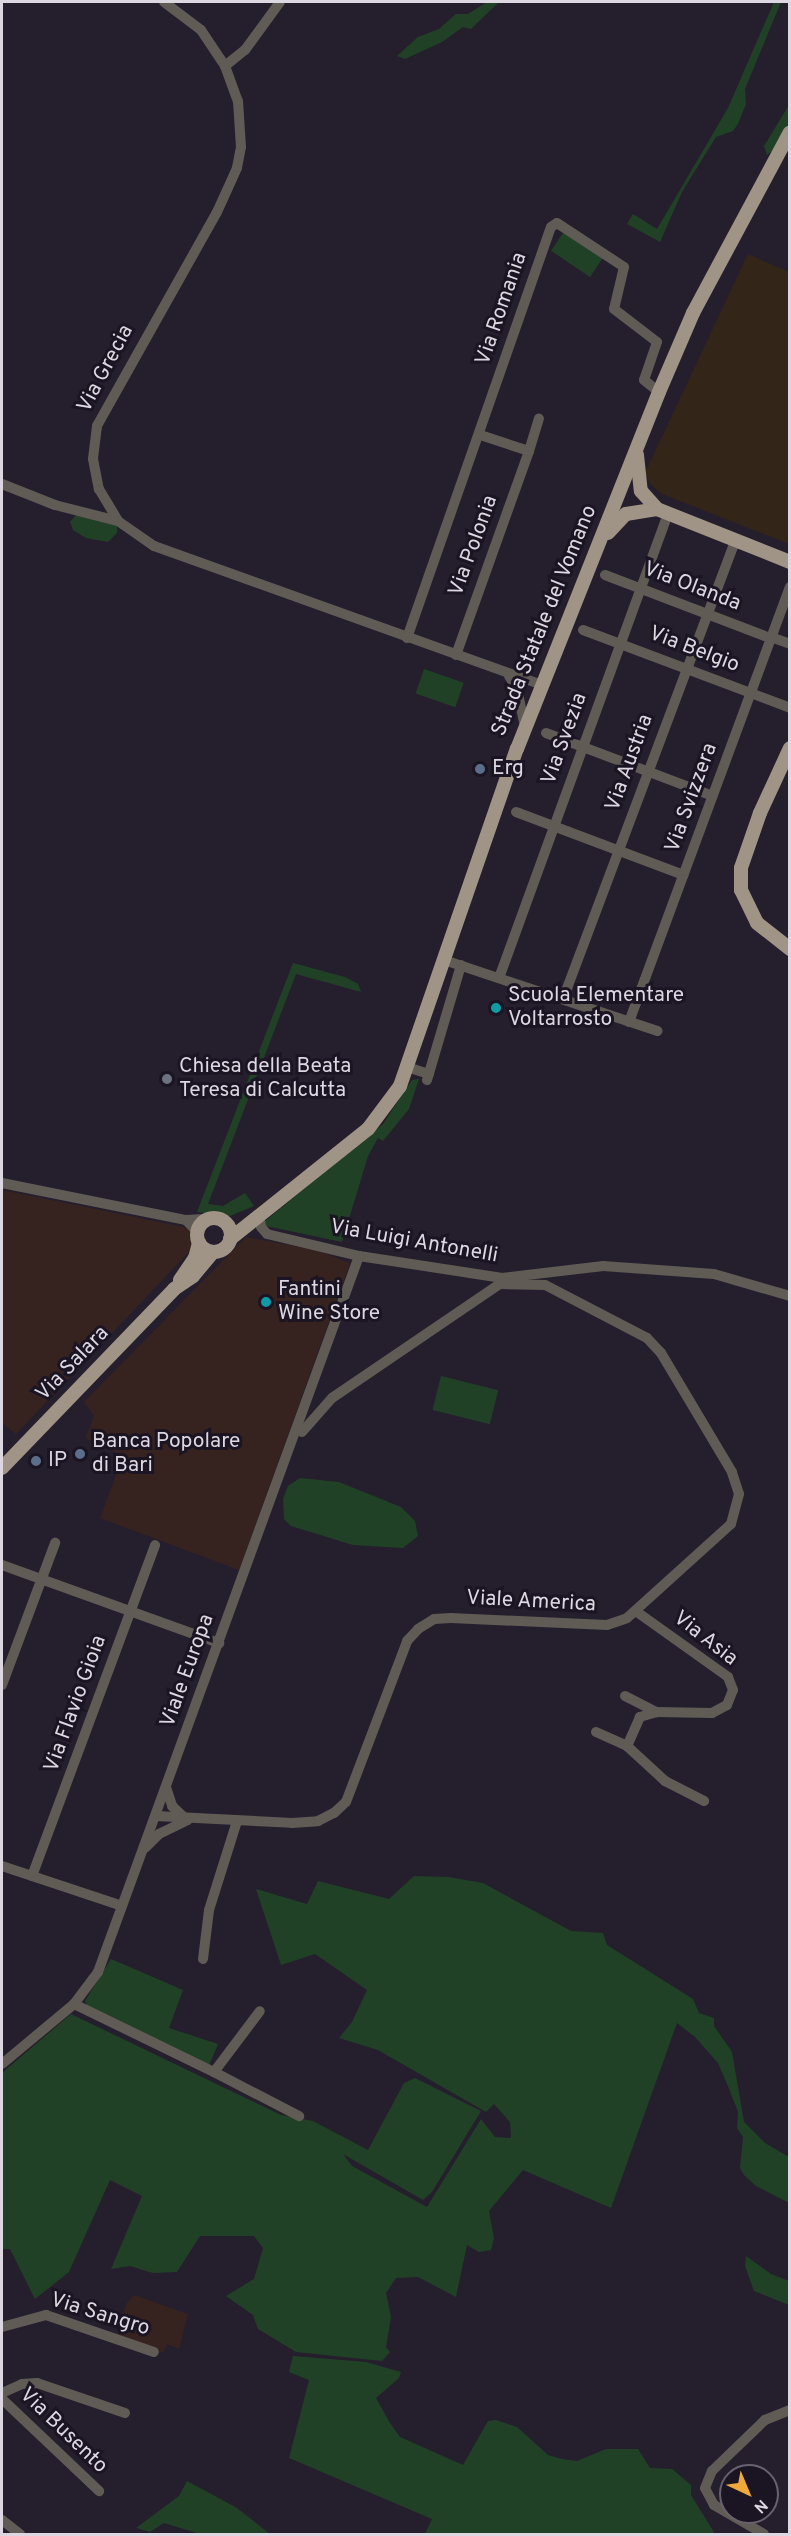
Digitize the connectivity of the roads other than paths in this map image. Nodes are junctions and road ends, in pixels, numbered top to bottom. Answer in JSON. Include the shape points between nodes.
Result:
{"nodes":[{"id":1,"x":164,"y":2,"type":"edge"},
{"id":2,"x":280,"y":2,"type":"edge"},
{"id":3,"x":225,"y":66,"type":"junction"},
{"id":4,"x":789,"y":132,"type":"edge"},
{"id":5,"x":659,"y":392,"type":"junction"},
{"id":6,"x":539,"y":418,"type":"dead end"},
{"id":7,"x":480,"y":435,"type":"junction"},
{"id":8,"x":637,"y":447,"type":"junction"},
{"id":9,"x":529,"y":450,"type":"junction"},
{"id":10,"x":2,"y":484,"type":"edge"},
{"id":11,"x":618,"y":494,"type":"junction"},
{"id":12,"x":653,"y":508,"type":"junction"},
{"id":13,"x":118,"y":520,"type":"junction"},
{"id":14,"x":735,"y":540,"type":"junction"},
{"id":15,"x":593,"y":556,"type":"junction"},
{"id":16,"x":789,"y":562,"type":"edge"},
{"id":17,"x":605,"y":574,"type":"dead end"},
{"id":18,"x":789,"y":587,"type":"edge"},
{"id":19,"x":641,"y":589,"type":"junction"},
{"id":20,"x":706,"y":614,"type":"junction"},
{"id":21,"x":584,"y":630,"type":"dead end"},
{"id":22,"x":768,"y":637,"type":"junction"},
{"id":23,"x":407,"y":638,"type":"junction"},
{"id":24,"x":621,"y":643,"type":"junction"},
{"id":25,"x":789,"y":644,"type":"edge"},
{"id":26,"x":456,"y":655,"type":"junction"},
{"id":27,"x":686,"y":668,"type":"junction"},
{"id":28,"x":509,"y":676,"type":"junction"},
{"id":29,"x":542,"y":685,"type":"junction"},
{"id":30,"x":517,"y":689,"type":"junction"},
{"id":31,"x":752,"y":693,"type":"junction"},
{"id":32,"x":536,"y":700,"type":"junction"},
{"id":33,"x":789,"y":708,"type":"edge"},
{"id":34,"x":525,"y":727,"type":"junction"},
{"id":35,"x":546,"y":733,"type":"dead end"},
{"id":36,"x":584,"y":746,"type":"junction"},
{"id":37,"x":789,"y":748,"type":"edge"},
{"id":38,"x":648,"y":771,"type":"junction"},
{"id":39,"x":713,"y":796,"type":"junction"},
{"id":40,"x":516,"y":812,"type":"dead end"},
{"id":41,"x":554,"y":826,"type":"junction"},
{"id":42,"x":619,"y":851,"type":"junction"},
{"id":43,"x":684,"y":875,"type":"junction"},
{"id":44,"x":789,"y":949,"type":"edge"},
{"id":45,"x":444,"y":960,"type":"junction"},
{"id":46,"x":461,"y":965,"type":"junction"},
{"id":47,"x":499,"y":978,"type":"junction"},
{"id":48,"x":563,"y":999,"type":"junction"},
{"id":49,"x":629,"y":1022,"type":"junction"},
{"id":50,"x":658,"y":1031,"type":"dead end"},
{"id":51,"x":407,"y":1067,"type":"junction"},
{"id":52,"x":2,"y":1184,"type":"edge"},
{"id":53,"x":255,"y":1217,"type":"junction"},
{"id":54,"x":208,"y":1219,"type":"junction"},
{"id":55,"x":186,"y":1220,"type":"junction"},
{"id":56,"x":226,"y":1223,"type":"junction"},
{"id":57,"x":198,"y":1237,"type":"junction"},
{"id":58,"x":230,"y":1239,"type":"junction"},
{"id":59,"x":213,"y":1252,"type":"junction"},
{"id":60,"x":358,"y":1256,"type":"junction"},
{"id":61,"x":501,"y":1281,"type":"junction"},
{"id":62,"x":174,"y":1289,"type":"junction"},
{"id":63,"x":789,"y":1296,"type":"edge"},
{"id":64,"x":291,"y":1450,"type":"junction"},
{"id":65,"x":2,"y":1468,"type":"edge"},
{"id":66,"x":55,"y":1543,"type":"dead end"},
{"id":67,"x":155,"y":1545,"type":"dead end"},
{"id":68,"x":2,"y":1565,"type":"edge"},
{"id":69,"x":42,"y":1578,"type":"junction"},
{"id":70,"x":131,"y":1610,"type":"junction"},
{"id":71,"x":637,"y":1612,"type":"junction"},
{"id":72,"x":219,"y":1643,"type":"junction"},
{"id":73,"x":2,"y":1685,"type":"edge"},
{"id":74,"x":625,"y":1696,"type":"dead end"},
{"id":75,"x":657,"y":1712,"type":"junction"},
{"id":76,"x":596,"y":1732,"type":"dead end"},
{"id":77,"x":627,"y":1746,"type":"junction"},
{"id":78,"x":166,"y":1787,"type":"junction"},
{"id":79,"x":704,"y":1801,"type":"dead end"},
{"id":80,"x":156,"y":1816,"type":"junction"},
{"id":81,"x":187,"y":1821,"type":"junction"},
{"id":82,"x":237,"y":1821,"type":"junction"},
{"id":83,"x":143,"y":1850,"type":"junction"},
{"id":84,"x":2,"y":1866,"type":"edge"},
{"id":85,"x":32,"y":1876,"type":"junction"},
{"id":86,"x":122,"y":1906,"type":"junction"},
{"id":87,"x":203,"y":1959,"type":"dead end"},
{"id":88,"x":74,"y":2004,"type":"junction"},
{"id":89,"x":260,"y":2011,"type":"dead end"},
{"id":90,"x":2,"y":2064,"type":"edge"},
{"id":91,"x":214,"y":2072,"type":"junction"},
{"id":92,"x":299,"y":2116,"type":"dead end"},
{"id":93,"x":2,"y":2328,"type":"edge"},
{"id":94,"x":154,"y":2352,"type":"dead end"},
{"id":95,"x":2,"y":2393,"type":"edge"},
{"id":96,"x":2,"y":2399,"type":"edge"},
{"id":97,"x":789,"y":2410,"type":"edge"},
{"id":98,"x":125,"y":2413,"type":"dead end"},
{"id":99,"x":99,"y":2491,"type":"dead end"},
{"id":100,"x":2,"y":2520,"type":"edge"},
{"id":101,"x":20,"y":2535,"type":"edge"},
{"id":102,"x":764,"y":2535,"type":"edge"}],
"edges":[{"from":1,"to":3,"type":"street","name":"Via Grecia","via":[[201,30]]},
{"from":2,"to":3,"type":"street","via":[[245,50]]},
{"from":3,"to":13,"type":"street","name":"Via Grecia","via":[[242,125],[237,168],[217,212],[97,426],[94,476]]},
{"from":4,"to":5,"type":"main road","name":"Strada Statale del Vomano","via":[[693,313]]},
{"from":5,"to":7,"type":"street","name":"Via Romania","via":[[644,380],[657,342],[614,309],[624,267],[557,223],[551,227]]},
{"from":5,"to":8,"type":"main road","name":"Strada Statale del Vomano"},
{"from":6,"to":9,"type":"street","name":"Via Polonia"},
{"from":7,"to":9,"type":"street"},
{"from":7,"to":23,"type":"street","name":"Via Romania"},
{"from":8,"to":11,"type":"main road","name":"Strada Statale del Vomano"},
{"from":8,"to":12,"type":"main road","via":[[638,482]]},
{"from":9,"to":26,"type":"street","name":"Via Polonia"},
{"from":10,"to":13,"type":"street","via":[[55,505]]},
{"from":11,"to":12,"type":"main road"},
{"from":11,"to":15,"type":"main road","name":"Strada Statale del Vomano"},
{"from":12,"to":14,"type":"main road"},
{"from":12,"to":15,"type":"main road","via":[[617,521]]},
{"from":12,"to":19,"type":"street","name":"Via Svezia"},
{"from":13,"to":23,"type":"street","name":"Via Grecia","via":[[154,546]]},
{"from":14,"to":16,"type":"main road"},
{"from":14,"to":20,"type":"street","name":"Via Austria"},
{"from":15,"to":29,"type":"main road","name":"Strada Statale del Vomano"},
{"from":17,"to":19,"type":"street","name":"Via Olanda"},
{"from":18,"to":22,"type":"street","name":"Via Svizzera"},
{"from":19,"to":20,"type":"street","name":"Via Olanda"},
{"from":19,"to":24,"type":"street","name":"Via Svezia"},
{"from":20,"to":22,"type":"street","name":"Via Olanda"},
{"from":20,"to":27,"type":"street","name":"Via Austria"},
{"from":21,"to":24,"type":"street","name":"Via Belgio"},
{"from":22,"to":25,"type":"street","name":"Via Olanda"},
{"from":22,"to":31,"type":"street","name":"Via Svizzera"},
{"from":23,"to":26,"type":"street","name":"Via Grecia"},
{"from":24,"to":27,"type":"street","name":"Via Belgio"},
{"from":24,"to":36,"type":"street","name":"Via Svezia"},
{"from":26,"to":28,"type":"street","name":"Via Grecia"},
{"from":27,"to":31,"type":"street","name":"Via Belgio"},
{"from":27,"to":38,"type":"street","name":"Via Austria"},
{"from":28,"to":29,"type":"street","name":"Via Grecia"},
{"from":28,"to":30,"type":"street"},
{"from":29,"to":32,"type":"main road","name":"Strada Statale del Vomano"},
{"from":30,"to":32,"type":"street"},
{"from":30,"to":34,"type":"street"},
{"from":31,"to":33,"type":"street","name":"Via Belgio"},
{"from":31,"to":39,"type":"street","name":"Via Svizzera"},
{"from":32,"to":34,"type":"main road","name":"Strada Statale del Vomano"},
{"from":34,"to":45,"type":"main road","name":"Strada Statale del Vomano"},
{"from":35,"to":36,"type":"street"},
{"from":36,"to":38,"type":"street"},
{"from":36,"to":41,"type":"street","name":"Via Svezia"},
{"from":37,"to":44,"type":"main road","via":[[741,868],[741,890],[757,923]]},
{"from":38,"to":39,"type":"street"},
{"from":38,"to":42,"type":"street","name":"Via Austria"},
{"from":39,"to":43,"type":"street","name":"Via Svizzera"},
{"from":40,"to":41,"type":"street"},
{"from":41,"to":42,"type":"street"},
{"from":41,"to":47,"type":"street","name":"Via Svezia"},
{"from":42,"to":43,"type":"street"},
{"from":42,"to":48,"type":"street","name":"Via Austria"},
{"from":43,"to":49,"type":"street","name":"Via Svizzera"},
{"from":45,"to":46,"type":"street"},
{"from":45,"to":51,"type":"main road","name":"Strada Statale del Vomano"},
{"from":46,"to":47,"type":"street"},
{"from":46,"to":51,"type":"street","via":[[428,1077]]},
{"from":47,"to":48,"type":"street"},
{"from":48,"to":49,"type":"street"},
{"from":49,"to":50,"type":"street"},
{"from":51,"to":53,"type":"main road","name":"Strada Statale del Vomano","via":[[393,1099],[368,1129]]},
{"from":52,"to":55,"type":"street"},
{"from":53,"to":56,"type":"main road"},
{"from":53,"to":58,"type":"main road","name":"Strada Statale del Vomano"},
{"from":53,"to":60,"type":"street","name":"Via Luigi Antonelli","via":[[267,1234]]},
{"from":54,"to":55,"type":"street"},
{"from":54,"to":56,"type":"main road","via":[[218,1218]]},
{"from":54,"to":57,"type":"main road"},
{"from":55,"to":57,"type":"street"},
{"from":56,"to":58,"type":"main road"},
{"from":57,"to":59,"type":"main road"},
{"from":57,"to":62,"type":"main road","name":"Via Salara","via":[[195,1258]]},
{"from":58,"to":59,"type":"main road","via":[[224,1248]]},
{"from":59,"to":62,"type":"main road","name":"Via Salara","via":[[193,1276]]},
{"from":60,"to":61,"type":"street","name":"Via Luigi Antonelli"},
{"from":60,"to":64,"type":"street","name":"Viale Europa"},
{"from":61,"to":63,"type":"street","name":"Via Luigi Antonelli","via":[[603,1266],[714,1274]]},
{"from":61,"to":64,"type":"street","via":[[332,1398],[309,1421]]},
{"from":61,"to":71,"type":"street","name":"Viale America","via":[[545,1285],[647,1338],[662,1353],[732,1472],[739,1494],[731,1524]]},
{"from":62,"to":65,"type":"main road","name":"Via Salara"},
{"from":64,"to":72,"type":"street","name":"Viale Europa"},
{"from":66,"to":69,"type":"street"},
{"from":67,"to":70,"type":"street","name":"Via Flavio Gioia"},
{"from":68,"to":69,"type":"street"},
{"from":69,"to":70,"type":"street"},
{"from":69,"to":73,"type":"street"},
{"from":70,"to":72,"type":"street"},
{"from":70,"to":85,"type":"street","name":"Via Flavio Gioia"},
{"from":71,"to":75,"type":"street","name":"Via Asia","via":[[728,1677],[733,1690],[727,1705],[712,1713]]},
{"from":71,"to":82,"type":"street","name":"Viale America","via":[[607,1625],[434,1619],[407,1641],[346,1802],[318,1821]]},
{"from":72,"to":78,"type":"street","name":"Viale Europa"},
{"from":74,"to":75,"type":"street","name":"Via Asia"},
{"from":75,"to":77,"type":"street","via":[[640,1717]]},
{"from":76,"to":77,"type":"street"},
{"from":77,"to":79,"type":"street","via":[[665,1781]]},
{"from":78,"to":80,"type":"street","name":"Viale Europa"},
{"from":78,"to":81,"type":"street","via":[[172,1806]]},
{"from":80,"to":81,"type":"street","name":"Viale America"},
{"from":80,"to":83,"type":"street","name":"Viale Europa"},
{"from":81,"to":82,"type":"street","name":"Viale America"},
{"from":81,"to":83,"type":"street","via":[[168,1828]]},
{"from":82,"to":87,"type":"street","via":[[209,1910]]},
{"from":83,"to":86,"type":"street","name":"Viale Europa"},
{"from":84,"to":85,"type":"street"},
{"from":85,"to":86,"type":"street"},
{"from":86,"to":88,"type":"street","name":"Viale Europa","via":[[98,1972]]},
{"from":88,"to":90,"type":"street","name":"Viale Europa"},
{"from":88,"to":91,"type":"street"},
{"from":89,"to":91,"type":"street"},
{"from":91,"to":92,"type":"street"},
{"from":93,"to":94,"type":"street","name":"Via Sangro","via":[[46,2315]]},
{"from":95,"to":98,"type":"street","via":[[22,2384],[37,2383]]},
{"from":96,"to":99,"type":"street","name":"Via Busento"},
{"from":97,"to":102,"type":"street","via":[[765,2420],[712,2471],[705,2488],[714,2505]]},
{"from":100,"to":101,"type":"street"}]}
